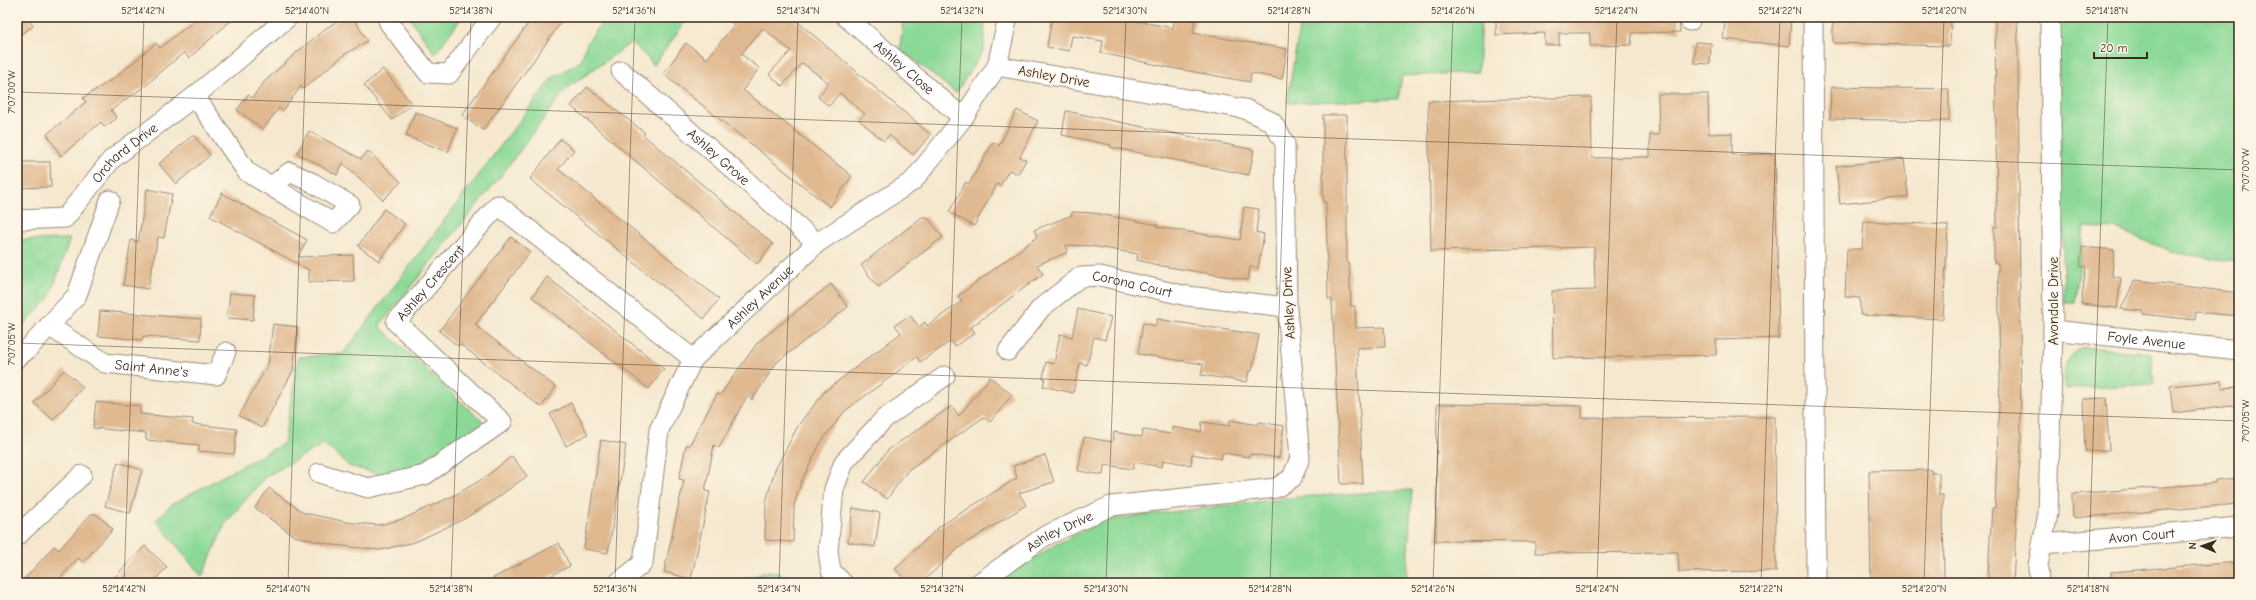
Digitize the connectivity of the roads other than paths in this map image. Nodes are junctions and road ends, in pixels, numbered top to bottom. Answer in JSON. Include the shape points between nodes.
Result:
{"nodes":[{"id":1,"x":288,"y":17,"type":"edge"},
{"id":2,"x":387,"y":17,"type":"edge"},
{"id":3,"x":492,"y":17,"type":"edge"},
{"id":4,"x":846,"y":17,"type":"edge"},
{"id":5,"x":1008,"y":17,"type":"edge"},
{"id":6,"x":1813,"y":17,"type":"edge"},
{"id":7,"x":2050,"y":17,"type":"edge"},
{"id":8,"x":997,"y":66,"type":"junction"},
{"id":9,"x":621,"y":71,"type":"dead end"},
{"id":10,"x":194,"y":96,"type":"junction"},
{"id":11,"x":963,"y":118,"type":"junction"},
{"id":12,"x":272,"y":186,"type":"dead end"},
{"id":13,"x":110,"y":200,"type":"dead end"},
{"id":14,"x":17,"y":220,"type":"edge"},
{"id":15,"x":817,"y":243,"type":"junction"},
{"id":16,"x":1286,"y":307,"type":"junction"},
{"id":17,"x":49,"y":326,"type":"junction"},
{"id":18,"x":2054,"y":330,"type":"junction"},
{"id":19,"x":2239,"y":350,"type":"edge"},
{"id":20,"x":1008,"y":351,"type":"dead end"},
{"id":21,"x":226,"y":352,"type":"dead end"},
{"id":22,"x":17,"y":358,"type":"edge"},
{"id":23,"x":694,"y":359,"type":"junction"},
{"id":24,"x":945,"y":376,"type":"dead end"},
{"id":25,"x":319,"y":473,"type":"dead end"},
{"id":26,"x":82,"y":475,"type":"dead end"},
{"id":27,"x":2239,"y":526,"type":"edge"},
{"id":28,"x":17,"y":536,"type":"edge"},
{"id":29,"x":2043,"y":544,"type":"junction"},
{"id":30,"x":618,"y":583,"type":"edge"},
{"id":31,"x":843,"y":583,"type":"edge"},
{"id":32,"x":979,"y":583,"type":"edge"},
{"id":33,"x":1816,"y":583,"type":"edge"},
{"id":34,"x":2039,"y":583,"type":"edge"}],
"edges":[{"from":1,"to":10,"type":"street","name":"Orchard Drive"},
{"from":2,"to":3,"type":"street","via":[[428,73],[449,74]]},
{"from":4,"to":11,"type":"street","name":"Ashley Close"},
{"from":5,"to":8,"type":"street","name":"Ashley Drive"},
{"from":6,"to":33,"type":"street"},
{"from":7,"to":18,"type":"street","name":"Avondale Drive"},
{"from":8,"to":11,"type":"street","name":"Ashley Avenue"},
{"from":8,"to":16,"type":"street","name":"Ashley Drive","via":[[1245,109],[1272,122],[1285,143]]},
{"from":9,"to":15,"type":"street","name":"Ashley Grove"},
{"from":10,"to":12,"type":"street","via":[[247,172]]},
{"from":10,"to":14,"type":"street","name":"Orchard Drive","via":[[112,159],[65,218]]},
{"from":11,"to":15,"type":"street","name":"Ashley Avenue","via":[[913,181]]},
{"from":13,"to":17,"type":"street","via":[[77,295]]},
{"from":15,"to":23,"type":"street","name":"Ashley Avenue"},
{"from":16,"to":20,"type":"street","name":"Corona Court","via":[[1187,296],[1100,276],[1080,277],[1041,308]]},
{"from":16,"to":32,"type":"street","name":"Ashley Drive","via":[[1300,458],[1292,478],[1276,488],[1111,506],[1045,536]]},
{"from":17,"to":21,"type":"street","name":"Saint Anne's","via":[[105,363],[216,375]]},
{"from":17,"to":22,"type":"street"},
{"from":18,"to":19,"type":"street","name":"Foyle Avenue"},
{"from":18,"to":29,"type":"street","name":"Avondale Drive","via":[[2048,513]]},
{"from":23,"to":25,"type":"street","name":"Ashley Crescent","via":[[498,205],[396,322],[502,422],[425,475],[368,488]]},
{"from":23,"to":30,"type":"street","name":"Ashley Avenue","via":[[659,430],[643,563]]},
{"from":24,"to":31,"type":"street","via":[[884,419],[844,462],[834,489],[828,551],[831,571]]},
{"from":26,"to":28,"type":"street"},
{"from":27,"to":29,"type":"street","name":"Avon Court"},
{"from":29,"to":34,"type":"street","name":"Avondale Drive","via":[[2038,566]]}]}
